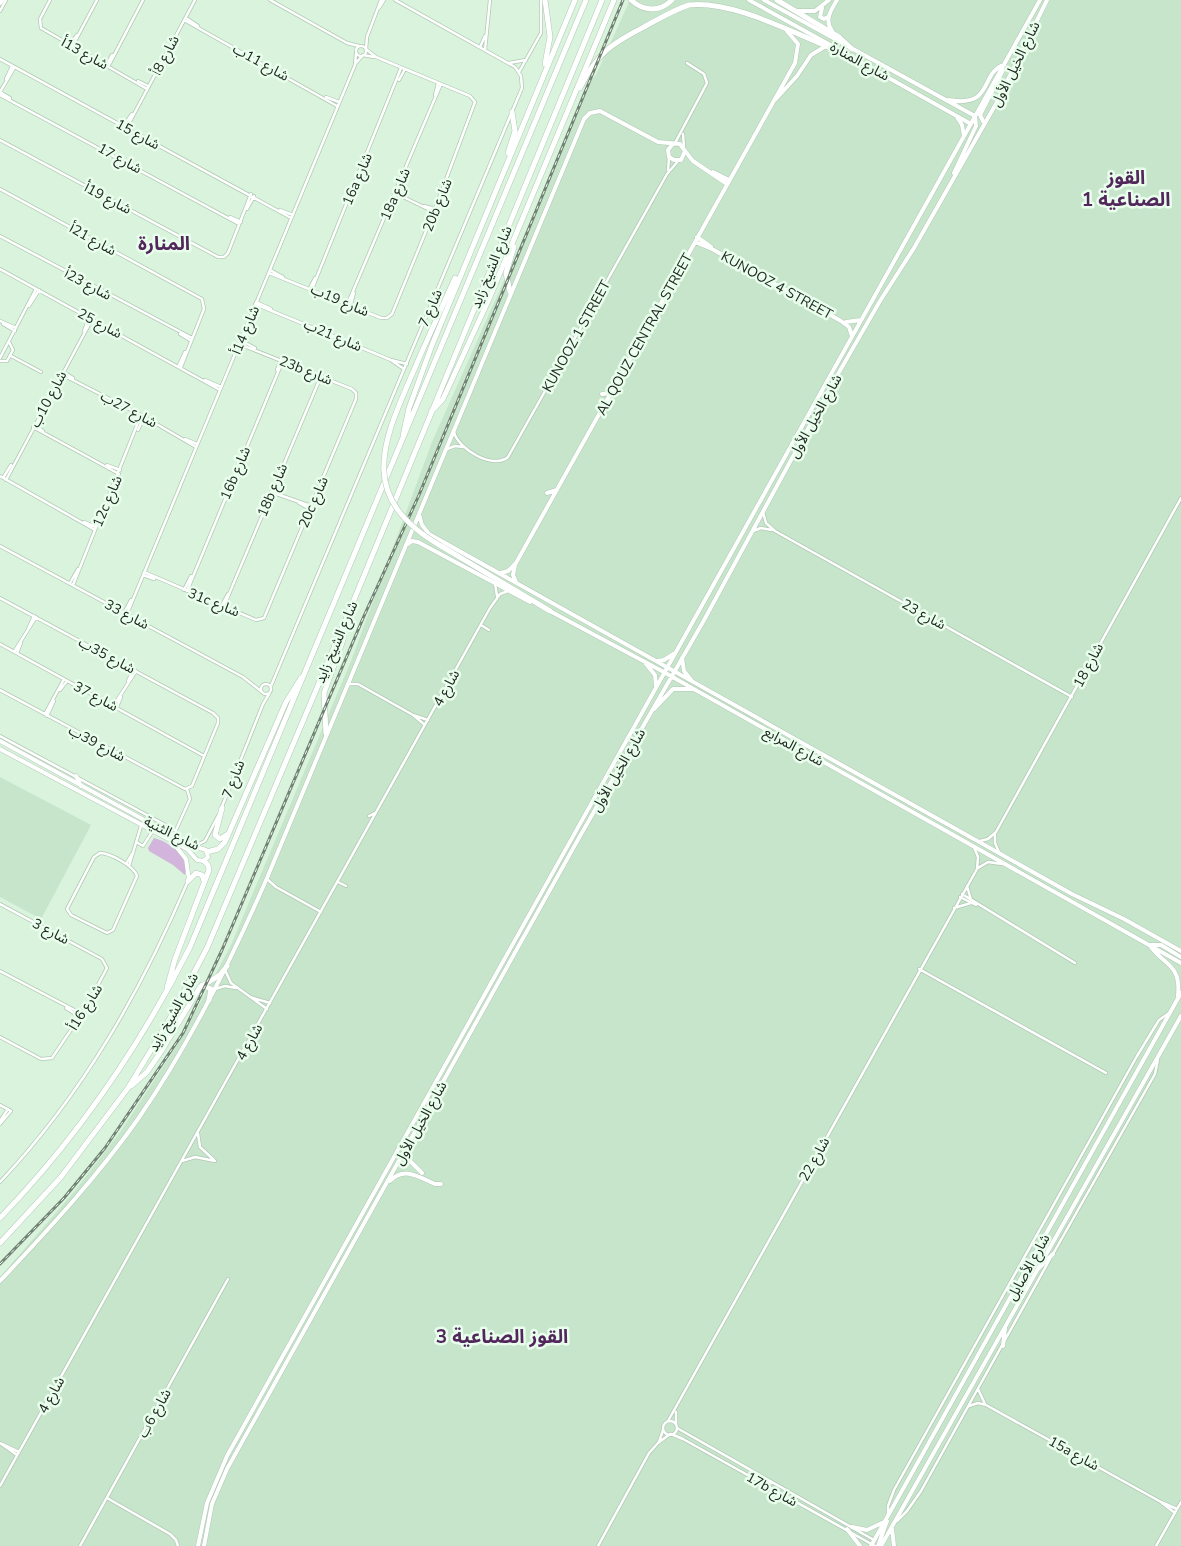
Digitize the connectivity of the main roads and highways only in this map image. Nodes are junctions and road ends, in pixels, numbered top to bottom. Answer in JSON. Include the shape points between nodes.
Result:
{"nodes":[{"id":1,"x":546,"y":0,"type":"edge"},
{"id":2,"x":575,"y":0,"type":"edge"},
{"id":3,"x":586,"y":0,"type":"edge"},
{"id":4,"x":602,"y":0,"type":"edge"},
{"id":5,"x":614,"y":0,"type":"edge"},
{"id":6,"x":632,"y":0,"type":"edge"},
{"id":7,"x":672,"y":0,"type":"edge"},
{"id":8,"x":749,"y":0,"type":"edge"},
{"id":9,"x":764,"y":0,"type":"edge"},
{"id":10,"x":777,"y":0,"type":"edge"},
{"id":11,"x":829,"y":0,"type":"edge"},
{"id":12,"x":837,"y":0,"type":"edge"},
{"id":13,"x":1040,"y":0,"type":"edge"},
{"id":14,"x":1047,"y":0,"type":"edge"},
{"id":15,"x":822,"y":8,"type":"junction"},
{"id":16,"x":793,"y":10,"type":"junction"},
{"id":17,"x":828,"y":17,"type":"junction"},
{"id":18,"x":783,"y":27,"type":"junction"},
{"id":19,"x":837,"y":36,"type":"junction"},
{"id":20,"x":826,"y":46,"type":"junction"},
{"id":21,"x":852,"y":49,"type":"junction"},
{"id":22,"x":847,"y":54,"type":"junction"},
{"id":23,"x":1004,"y":65,"type":"junction"},
{"id":24,"x":542,"y":77,"type":"junction"},
{"id":25,"x":944,"y":99,"type":"junction"},
{"id":26,"x":770,"y":105,"type":"junction"},
{"id":27,"x":512,"y":112,"type":"road end"},
{"id":28,"x":567,"y":112,"type":"junction"},
{"id":29,"x":956,"y":116,"type":"junction"},
{"id":30,"x":975,"y":116,"type":"junction"},
{"id":31,"x":988,"y":118,"type":"junction"},
{"id":32,"x":983,"y":121,"type":"junction"},
{"id":33,"x":971,"y":124,"type":"junction"},
{"id":34,"x":977,"y":124,"type":"junction"},
{"id":35,"x":964,"y":137,"type":"junction"},
{"id":36,"x":658,"y":142,"type":"junction"},
{"id":37,"x":673,"y":144,"type":"junction"},
{"id":38,"x":684,"y":149,"type":"junction"},
{"id":39,"x":669,"y":156,"type":"junction"},
{"id":40,"x":680,"y":160,"type":"junction"},
{"id":41,"x":507,"y":161,"type":"junction"},
{"id":42,"x":695,"y":162,"type":"junction"},
{"id":43,"x":954,"y":178,"type":"junction"},
{"id":44,"x":728,"y":182,"type":"junction"},
{"id":45,"x":522,"y":220,"type":"junction"},
{"id":46,"x":697,"y":237,"type":"junction"},
{"id":47,"x":695,"y":242,"type":"junction"},
{"id":48,"x":712,"y":249,"type":"junction"},
{"id":49,"x":462,"y":267,"type":"junction"},
{"id":50,"x":510,"y":292,"type":"junction"},
{"id":51,"x":862,"y":320,"type":"junction"},
{"id":52,"x":842,"y":321,"type":"junction"},
{"id":53,"x":639,"y":329,"type":"dead end"},
{"id":54,"x":644,"y":332,"type":"junction"},
{"id":55,"x":852,"y":338,"type":"junction"},
{"id":56,"x":611,"y":393,"type":"junction"},
{"id":57,"x":602,"y":394,"type":"dead end"},
{"id":58,"x":431,"y":413,"type":"junction"},
{"id":59,"x":402,"y":442,"type":"junction"},
{"id":60,"x":557,"y":490,"type":"junction"},
{"id":61,"x":547,"y":493,"type":"dead end"},
{"id":62,"x":419,"y":512,"type":"junction"},
{"id":63,"x":429,"y":534,"type":"junction"},
{"id":64,"x":420,"y":543,"type":"junction"},
{"id":65,"x":404,"y":546,"type":"junction"},
{"id":66,"x":516,"y":563,"type":"junction"},
{"id":67,"x":499,"y":573,"type":"junction"},
{"id":68,"x":518,"y":584,"type":"junction"},
{"id":69,"x":550,"y":611,"type":"junction"},
{"id":70,"x":344,"y":624,"type":"junction"},
{"id":71,"x":677,"y":652,"type":"junction"},
{"id":72,"x":682,"y":657,"type":"junction"},
{"id":73,"x":641,"y":659,"type":"junction"},
{"id":74,"x":654,"y":661,"type":"junction"},
{"id":75,"x":667,"y":668,"type":"junction"},
{"id":76,"x":674,"y":672,"type":"junction"},
{"id":77,"x":665,"y":673,"type":"junction"},
{"id":78,"x":305,"y":674,"type":"junction"},
{"id":79,"x":671,"y":676,"type":"junction"},
{"id":80,"x":693,"y":683,"type":"junction"},
{"id":81,"x":656,"y":687,"type":"junction"},
{"id":82,"x":695,"y":690,"type":"junction"},
{"id":83,"x":652,"y":710,"type":"junction"},
{"id":84,"x":326,"y":734,"type":"junction"},
{"id":85,"x":0,"y":741,"type":"edge"},
{"id":86,"x":0,"y":749,"type":"edge"},
{"id":87,"x":50,"y":762,"type":"road end"},
{"id":88,"x":41,"y":764,"type":"junction"},
{"id":89,"x":76,"y":776,"type":"road end"},
{"id":90,"x":81,"y":786,"type":"junction"},
{"id":91,"x":222,"y":808,"type":"road end"},
{"id":92,"x":230,"y":828,"type":"junction"},
{"id":93,"x":172,"y":843,"type":"junction"},
{"id":94,"x":207,"y":852,"type":"junction"},
{"id":95,"x":204,"y":861,"type":"junction"},
{"id":96,"x":188,"y":881,"type":"joint"},
{"id":97,"x":205,"y":882,"type":"junction"},
{"id":98,"x":1167,"y":943,"type":"junction"},
{"id":99,"x":1150,"y":945,"type":"junction"},
{"id":100,"x":1181,"y":947,"type":"edge"},
{"id":101,"x":1181,"y":952,"type":"edge"},
{"id":102,"x":1181,"y":957,"type":"edge"},
{"id":103,"x":1181,"y":963,"type":"edge"},
{"id":104,"x":226,"y":968,"type":"junction"},
{"id":105,"x":202,"y":985,"type":"junction"},
{"id":106,"x":166,"y":991,"type":"junction"},
{"id":107,"x":1181,"y":993,"type":"edge"},
{"id":108,"x":1177,"y":999,"type":"junction"},
{"id":109,"x":209,"y":1000,"type":"junction"},
{"id":110,"x":1181,"y":1010,"type":"edge"},
{"id":111,"x":1181,"y":1017,"type":"edge"},
{"id":112,"x":128,"y":1088,"type":"junction"},
{"id":113,"x":408,"y":1145,"type":"junction"},
{"id":114,"x":422,"y":1173,"type":"dead end"},
{"id":115,"x":440,"y":1184,"type":"dead end"},
{"id":116,"x":385,"y":1187,"type":"junction"},
{"id":117,"x":0,"y":1218,"type":"edge"},
{"id":118,"x":0,"y":1243,"type":"edge"},
{"id":119,"x":1053,"y":1254,"type":"road end"},
{"id":120,"x":1037,"y":1270,"type":"junction"},
{"id":121,"x":0,"y":1281,"type":"edge"},
{"id":122,"x":1006,"y":1326,"type":"junction"},
{"id":123,"x":1003,"y":1346,"type":"road end"},
{"id":124,"x":887,"y":1519,"type":"junction"},
{"id":125,"x":892,"y":1526,"type":"junction"},
{"id":126,"x":852,"y":1527,"type":"road end"},
{"id":127,"x":847,"y":1529,"type":"road end"},
{"id":128,"x":877,"y":1545,"type":"edge"},
{"id":129,"x":198,"y":1546,"type":"edge"},
{"id":130,"x":204,"y":1546,"type":"edge"},
{"id":131,"x":860,"y":1546,"type":"edge"},
{"id":132,"x":894,"y":1546,"type":"edge"}],
"edges":[{"from":1,"to":24,"type":"highway","via":[[550,37]]},
{"from":2,"to":24,"type":"highway"},
{"from":3,"to":59,"type":"highway","name":"شارع الشيخ زايد"},
{"from":4,"to":58,"type":"highway","name":"شارع الشيخ زايد"},
{"from":5,"to":28,"type":"highway"},
{"from":6,"to":7,"type":"highway","via":[[640,7],[654,9]]},
{"from":8,"to":22,"type":"main road","name":"شارع المنارة"},
{"from":9,"to":21,"type":"main road","name":"شارع المنارة"},
{"from":10,"to":16,"type":"highway"},
{"from":11,"to":15,"type":"main road"},
{"from":12,"to":17,"type":"main road"},
{"from":13,"to":23,"type":"main road","name":"شارع الخيل الأول"},
{"from":14,"to":31,"type":"main road","name":"شارع الخيل الأول"},
{"from":15,"to":16,"type":"main road","via":[[808,12]]},
{"from":15,"to":17,"type":"main road","via":[[820,17]]},
{"from":16,"to":19,"type":"highway"},
{"from":17,"to":19,"type":"main road","via":[[829,27]]},
{"from":18,"to":20,"type":"highway"},
{"from":18,"to":26,"type":"main road","name":"AL QOUZ CENTRAL STREET","via":[[795,39],[798,52]]},
{"from":18,"to":28,"type":"highway","via":[[744,9],[724,4],[684,7],[602,52],[590,67]]},
{"from":19,"to":21,"type":"highway"},
{"from":20,"to":22,"type":"highway"},
{"from":20,"to":26,"type":"main road","name":"AL QOUZ CENTRAL STREET","via":[[811,55]]},
{"from":21,"to":25,"type":"main road","name":"شارع المنارة"},
{"from":22,"to":29,"type":"main road","name":"شارع المنارة"},
{"from":23,"to":25,"type":"main road","via":[[997,68],[984,90],[975,98],[963,102]]},
{"from":23,"to":30,"type":"main road","name":"شارع الخيل الأول"},
{"from":23,"to":32,"type":"main road","via":[[980,116]]},
{"from":24,"to":41,"type":"highway"},
{"from":25,"to":30,"type":"main road","name":"شارع المنارة"},
{"from":26,"to":44,"type":"main road","name":"AL QOUZ CENTRAL STREET"},
{"from":27,"to":41,"type":"highway","via":[[515,131]]},
{"from":28,"to":45,"type":"highway"},
{"from":29,"to":33,"type":"main road","name":"شارع المنارة"},
{"from":29,"to":35,"type":"main road"},
{"from":30,"to":33,"type":"main road","name":"شارع الخيل الأول"},
{"from":30,"to":34,"type":"main road"},
{"from":31,"to":32,"type":"main road"},
{"from":31,"to":43,"type":"main road","name":"شارع الخيل الأول"},
{"from":32,"to":34,"type":"main road"},
{"from":33,"to":34,"type":"main road"},
{"from":33,"to":35,"type":"main road","name":"شارع الخيل الأول"},
{"from":34,"to":43,"type":"main road"},
{"from":35,"to":51,"type":"main road","name":"شارع الخيل الأول"},
{"from":36,"to":37,"type":"main road"},
{"from":36,"to":39,"type":"main road"},
{"from":36,"to":50,"type":"main road","via":[[602,112],[594,111],[584,119]]},
{"from":37,"to":38,"type":"main road","via":[[680,144]]},
{"from":37,"to":39,"type":"main road"},
{"from":38,"to":40,"type":"main road"},
{"from":38,"to":42,"type":"main road"},
{"from":39,"to":40,"type":"main road"},
{"from":40,"to":42,"type":"main road"},
{"from":41,"to":49,"type":"highway"},
{"from":42,"to":44,"type":"main road"},
{"from":43,"to":72,"type":"main road","name":"شارع الخيل الأول","via":[[880,301]]},
{"from":44,"to":46,"type":"main road","name":"AL QOUZ CENTRAL STREET"},
{"from":45,"to":50,"type":"highway","via":[[506,270]]},
{"from":45,"to":58,"type":"highway","via":[[443,399]]},
{"from":46,"to":47,"type":"main road","name":"AL QOUZ CENTRAL STREET"},
{"from":46,"to":48,"type":"main road","name":"KUNOOZ 4 STREET"},
{"from":47,"to":48,"type":"main road","name":"KUNOOZ 4 STREET"},
{"from":47,"to":54,"type":"main road","name":"AL QOUZ CENTRAL STREET"},
{"from":48,"to":52,"type":"main road","name":"KUNOOZ 4 STREET"},
{"from":49,"to":59,"type":"highway","via":[[417,383]]},
{"from":49,"to":69,"type":"highway","bridge":true,"via":[[445,298],[388,435],[384,474],[391,499],[401,515],[420,534]]},
{"from":50,"to":62,"type":"main road"},
{"from":51,"to":52,"type":"main road","name":"KUNOOZ 4 STREET"},
{"from":51,"to":55,"type":"main road","name":"شارع الخيل الأول"},
{"from":52,"to":55,"type":"main road","name":"KUNOOZ 4 STREET","via":[[850,329]]},
{"from":53,"to":54,"type":"main road"},
{"from":54,"to":56,"type":"main road","name":"AL QOUZ CENTRAL STREET"},
{"from":55,"to":71,"type":"main road","name":"شارع الخيل الأول"},
{"from":56,"to":57,"type":"main road"},
{"from":56,"to":60,"type":"main road","name":"AL QOUZ CENTRAL STREET"},
{"from":58,"to":70,"type":"highway","name":"شارع الشيخ زايد"},
{"from":59,"to":78,"type":"highway","name":"شارع الشيخ زايد"},
{"from":60,"to":61,"type":"main road"},
{"from":60,"to":66,"type":"main road","name":"AL QOUZ CENTRAL STREET"},
{"from":62,"to":63,"type":"main road","via":[[422,525]]},
{"from":62,"to":65,"type":"main road"},
{"from":63,"to":64,"type":"main road","via":[[421,535]]},
{"from":63,"to":67,"type":"main road","name":"شارع المرابع"},
{"from":64,"to":65,"type":"main road","via":[[412,541]]},
{"from":64,"to":69,"type":"main road","name":"شارع المرابع"},
{"from":65,"to":84,"type":"main road"},
{"from":66,"to":67,"type":"main road","via":[[508,571]]},
{"from":66,"to":68,"type":"main road","via":[[513,577]]},
{"from":67,"to":68,"type":"main road","name":"شارع المرابع"},
{"from":68,"to":74,"type":"main road","name":"شارع المرابع"},
{"from":69,"to":73,"type":"main road","name":"شارع المرابع"},
{"from":70,"to":84,"type":"highway","via":[[343,640],[324,693]]},
{"from":70,"to":112,"type":"highway","name":"شارع الشيخ زايد","via":[[211,939],[178,1004]]},
{"from":71,"to":74,"type":"main road","via":[[664,660]]},
{"from":71,"to":75,"type":"main road","name":"شارع الخيل الأول"},
{"from":72,"to":76,"type":"main road","name":"شارع الخيل الأول"},
{"from":72,"to":80,"type":"main road","via":[[684,670]]},
{"from":73,"to":77,"type":"main road","name":"شارع المرابع"},
{"from":73,"to":81,"type":"main road","via":[[654,673]]},
{"from":74,"to":75,"type":"main road","name":"شارع المرابع"},
{"from":75,"to":76,"type":"main road","name":"شارع المرابع"},
{"from":75,"to":77,"type":"main road","name":"شارع الخيل الأول"},
{"from":76,"to":79,"type":"main road","name":"شارع الخيل الأول"},
{"from":76,"to":80,"type":"main road","name":"شارع المرابع"},
{"from":77,"to":79,"type":"main road","name":"شارع المرابع"},
{"from":77,"to":81,"type":"main road","name":"شارع الخيل الأول"},
{"from":78,"to":92,"type":"highway","via":[[288,696]]},
{"from":78,"to":106,"type":"highway","name":"شارع الشيخ زايد","via":[[201,924]]},
{"from":79,"to":82,"type":"main road","name":"شارع المرابع"},
{"from":79,"to":83,"type":"main road","name":"شارع الخيل الأول"},
{"from":80,"to":98,"type":"main road","name":"شارع المرابع"},
{"from":81,"to":129,"type":"main road","name":"شارع الخيل الأول","via":[[224,1463],[206,1503]]},
{"from":82,"to":83,"type":"main road","via":[[673,689]]},
{"from":82,"to":99,"type":"main road","name":"شارع المرابع"},
{"from":83,"to":113,"type":"main road","name":"شارع الخيل الأول"},
{"from":84,"to":104,"type":"main road","via":[[263,888]]},
{"from":85,"to":88,"type":"main road","name":"شارع الثنية"},
{"from":86,"to":93,"type":"main road","name":"شارع الثنية"},
{"from":87,"to":88,"type":"main road"},
{"from":88,"to":90,"type":"main road","name":"شارع الثنية"},
{"from":89,"to":90,"type":"main road"},
{"from":90,"to":94,"type":"main road","name":"شارع الثنية"},
{"from":91,"to":92,"type":"highway","via":[[216,836],[223,838]]},
{"from":92,"to":94,"type":"highway","via":[[223,845]]},
{"from":93,"to":95,"type":"main road","name":"شارع الثنية","via":[[191,852],[197,860]]},
{"from":93,"to":96,"type":"main road","via":[[186,859]]},
{"from":94,"to":95,"type":"main road","name":"شارع الثنية","via":[[208,857]]},
{"from":95,"to":97,"type":"highway","via":[[209,869]]},
{"from":96,"to":97,"type":"highway","via":[[198,873]]},
{"from":97,"to":106,"type":"highway","via":[[174,958]]},
{"from":98,"to":100,"type":"main road"},
{"from":98,"to":101,"type":"main road","name":"شارع المرابع"},
{"from":99,"to":102,"type":"main road","via":[[1161,945]]},
{"from":99,"to":103,"type":"main road","name":"شارع المرابع"},
{"from":99,"to":108,"type":"main road","via":[[1175,970],[1179,985]]},
{"from":104,"to":105,"type":"highway"},
{"from":104,"to":109,"type":"main road"},
{"from":105,"to":109,"type":"highway","via":[[211,989]]},
{"from":105,"to":112,"type":"highway","via":[[162,1050]]},
{"from":106,"to":117,"type":"highway","name":"شارع الشيخ زايد","via":[[133,1049],[88,1114]]},
{"from":107,"to":108,"type":"main road","name":"شارع الأصايل"},
{"from":108,"to":124,"type":"main road","name":"شارع الأصايل"},
{"from":109,"to":121,"type":"main road","via":[[127,1134],[70,1205]]},
{"from":110,"to":111,"type":"main road"},
{"from":111,"to":120,"type":"main road","name":"شارع الأصايل"},
{"from":112,"to":118,"type":"highway","name":"شارع الشيخ زايد","via":[[61,1177]]},
{"from":113,"to":114,"type":"main road","via":[[409,1160]]},
{"from":113,"to":116,"type":"main road","name":"شارع الخيل الأول"},
{"from":115,"to":116,"type":"main road","via":[[404,1173]]},
{"from":116,"to":130,"type":"main road","name":"شارع الخيل الأول","via":[[227,1469],[212,1504]]},
{"from":119,"to":120,"type":"main road"},
{"from":120,"to":122,"type":"main road","name":"شارع الأصايل"},
{"from":122,"to":123,"type":"main road"},
{"from":122,"to":125,"type":"main road","name":"شارع الأصايل"},
{"from":124,"to":126,"type":"main road","via":[[871,1529]]},
{"from":124,"to":128,"type":"main road","name":"شارع الأصايل"},
{"from":125,"to":128,"type":"main road","name":"شارع الأصايل"},
{"from":125,"to":132,"type":"main road"},
{"from":127,"to":131,"type":"main road"}]}
